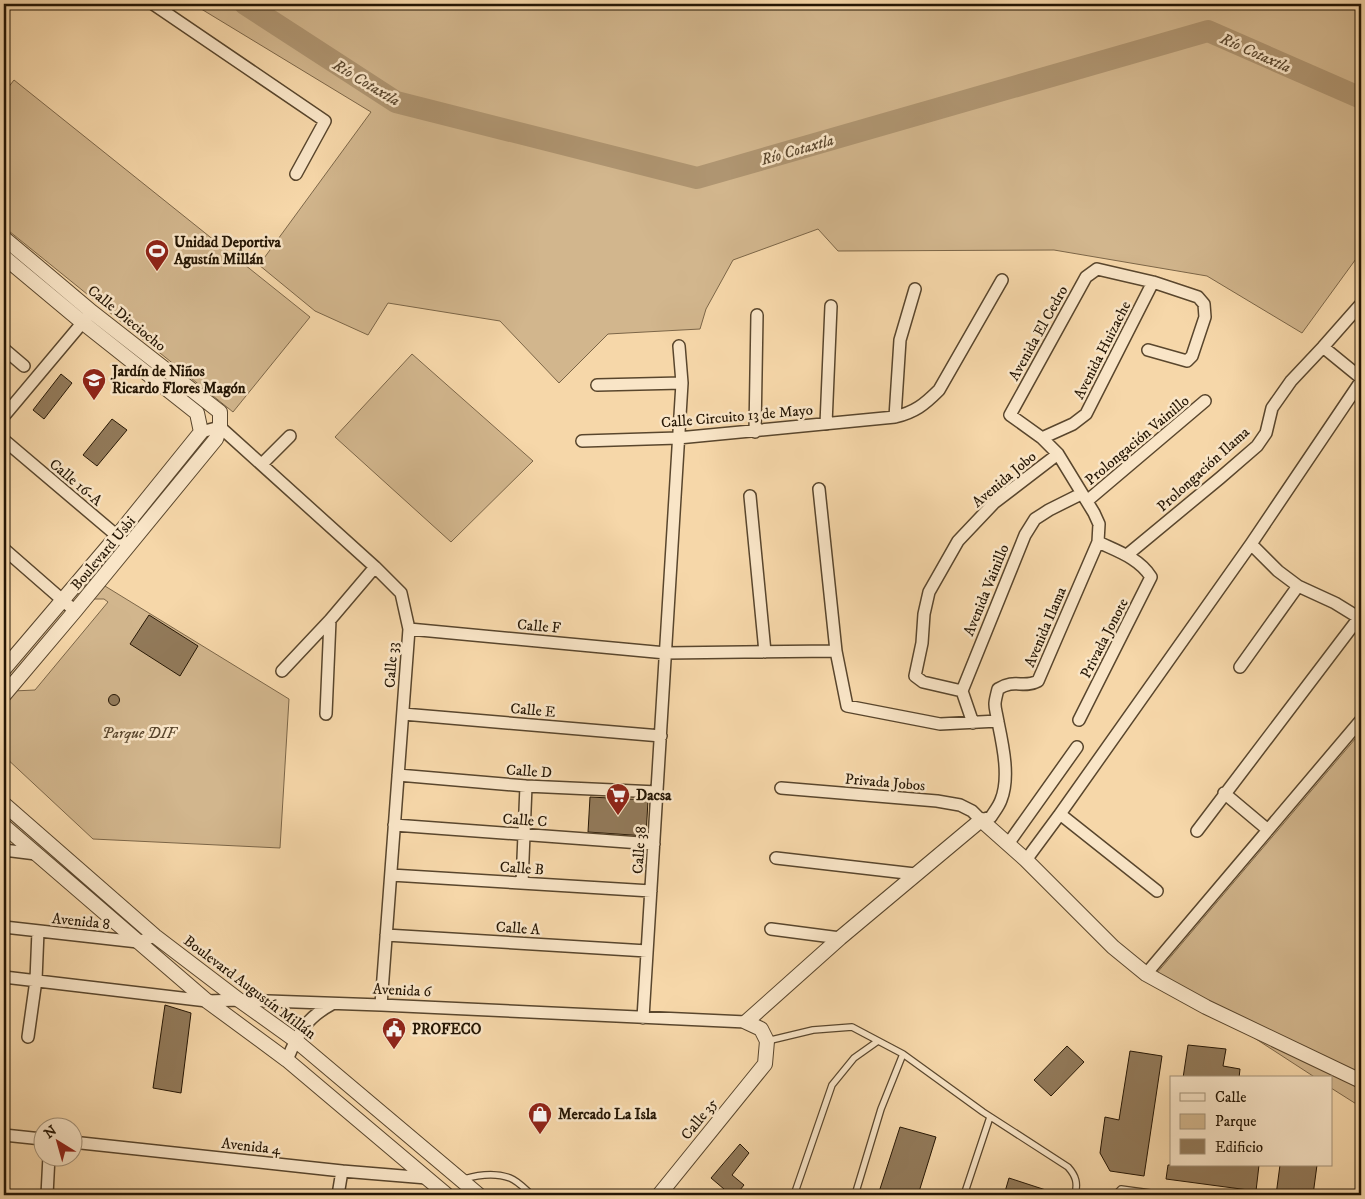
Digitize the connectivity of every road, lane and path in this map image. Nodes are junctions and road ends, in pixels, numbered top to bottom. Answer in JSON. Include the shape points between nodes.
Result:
{"nodes":[{"id":1,"x":153,"y":4,"type":"edge"},
{"id":2,"x":296,"y":174,"type":"dead end"},
{"id":3,"x":4,"y":238,"type":"edge"},
{"id":4,"x":4,"y":257,"type":"edge"},
{"id":5,"x":1002,"y":280,"type":"dead end"},
{"id":6,"x":1153,"y":282,"type":"junction"},
{"id":7,"x":915,"y":289,"type":"dead end"},
{"id":8,"x":1361,"y":304,"type":"edge"},
{"id":9,"x":830,"y":306,"type":"dead end"},
{"id":10,"x":756,"y":315,"type":"dead end"},
{"id":11,"x":87,"y":317,"type":"junction"},
{"id":12,"x":679,"y":346,"type":"dead end"},
{"id":13,"x":1324,"y":347,"type":"junction"},
{"id":14,"x":4,"y":348,"type":"edge"},
{"id":15,"x":1148,"y":350,"type":"dead end"},
{"id":16,"x":24,"y":366,"type":"dead end"},
{"id":17,"x":1361,"y":379,"type":"edge"},
{"id":18,"x":682,"y":384,"type":"junction"},
{"id":19,"x":597,"y":385,"type":"dead end"},
{"id":20,"x":1205,"y":401,"type":"dead end"},
{"id":21,"x":4,"y":416,"type":"edge"},
{"id":22,"x":895,"y":417,"type":"junction"},
{"id":23,"x":826,"y":424,"type":"junction"},
{"id":24,"x":220,"y":427,"type":"junction"},
{"id":25,"x":201,"y":432,"type":"junction"},
{"id":26,"x":755,"y":432,"type":"junction"},
{"id":27,"x":290,"y":436,"type":"dead end"},
{"id":28,"x":678,"y":438,"type":"junction"},
{"id":29,"x":1042,"y":438,"type":"junction"},
{"id":30,"x":4,"y":440,"type":"edge"},
{"id":31,"x":582,"y":442,"type":"dead end"},
{"id":32,"x":1058,"y":454,"type":"junction"},
{"id":33,"x":262,"y":464,"type":"junction"},
{"id":34,"x":818,"y":489,"type":"dead end"},
{"id":35,"x":750,"y":496,"type":"dead end"},
{"id":36,"x":1084,"y":497,"type":"junction"},
{"id":37,"x":117,"y":536,"type":"junction"},
{"id":38,"x":1098,"y":542,"type":"junction"},
{"id":39,"x":1250,"y":544,"type":"junction"},
{"id":40,"x":129,"y":546,"type":"junction"},
{"id":41,"x":4,"y":549,"type":"edge"},
{"id":42,"x":1127,"y":554,"type":"junction"},
{"id":43,"x":376,"y":566,"type":"junction"},
{"id":44,"x":1298,"y":586,"type":"junction"},
{"id":45,"x":62,"y":601,"type":"junction"},
{"id":46,"x":75,"y":611,"type":"junction"},
{"id":47,"x":1361,"y":617,"type":"edge"},
{"id":48,"x":330,"y":620,"type":"junction"},
{"id":49,"x":409,"y":629,"type":"junction"},
{"id":50,"x":836,"y":651,"type":"junction"},
{"id":51,"x":765,"y":652,"type":"junction"},
{"id":52,"x":666,"y":653,"type":"junction"},
{"id":53,"x":1240,"y":667,"type":"dead end"},
{"id":54,"x":4,"y":669,"type":"edge"},
{"id":55,"x":282,"y":672,"type":"dead end"},
{"id":56,"x":962,"y":691,"type":"junction"},
{"id":57,"x":4,"y":695,"type":"edge"},
{"id":58,"x":326,"y":714,"type":"dead end"},
{"id":59,"x":403,"y":714,"type":"junction"},
{"id":60,"x":1079,"y":720,"type":"dead end"},
{"id":61,"x":1361,"y":720,"type":"edge"},
{"id":62,"x":998,"y":721,"type":"junction"},
{"id":63,"x":973,"y":723,"type":"junction"},
{"id":64,"x":661,"y":736,"type":"junction"},
{"id":65,"x":1076,"y":748,"type":"dead end"},
{"id":66,"x":398,"y":776,"type":"junction"},
{"id":67,"x":526,"y":786,"type":"junction"},
{"id":68,"x":781,"y":788,"type":"dead end"},
{"id":69,"x":657,"y":792,"type":"junction"},
{"id":70,"x":1224,"y":793,"type":"junction"},
{"id":71,"x":4,"y":804,"type":"edge"},
{"id":72,"x":1060,"y":814,"type":"junction"},
{"id":73,"x":981,"y":820,"type":"junction"},
{"id":74,"x":394,"y":825,"type":"junction"},
{"id":75,"x":4,"y":826,"type":"edge"},
{"id":76,"x":1268,"y":830,"type":"junction"},
{"id":77,"x":1197,"y":831,"type":"dead end"},
{"id":78,"x":524,"y":835,"type":"junction"},
{"id":79,"x":654,"y":844,"type":"junction"},
{"id":80,"x":1008,"y":844,"type":"junction"},
{"id":81,"x":4,"y":850,"type":"edge"},
{"id":82,"x":36,"y":854,"type":"junction"},
{"id":83,"x":776,"y":858,"type":"dead end"},
{"id":84,"x":1026,"y":860,"type":"junction"},
{"id":85,"x":915,"y":874,"type":"junction"},
{"id":86,"x":391,"y":875,"type":"junction"},
{"id":87,"x":522,"y":883,"type":"junction"},
{"id":88,"x":651,"y":891,"type":"junction"},
{"id":89,"x":1157,"y":891,"type":"dead end"},
{"id":90,"x":4,"y":927,"type":"edge"},
{"id":91,"x":771,"y":929,"type":"dead end"},
{"id":92,"x":38,"y":931,"type":"junction"},
{"id":93,"x":386,"y":935,"type":"junction"},
{"id":94,"x":155,"y":936,"type":"junction"},
{"id":95,"x":840,"y":938,"type":"junction"},
{"id":96,"x":138,"y":942,"type":"junction"},
{"id":97,"x":647,"y":951,"type":"junction"},
{"id":98,"x":1146,"y":974,"type":"junction"},
{"id":99,"x":4,"y":977,"type":"edge"},
{"id":100,"x":36,"y":980,"type":"junction"},
{"id":101,"x":207,"y":1000,"type":"junction"},
{"id":102,"x":239,"y":1000,"type":"junction"},
{"id":103,"x":334,"y":1003,"type":"junction"},
{"id":104,"x":381,"y":1005,"type":"junction"},
{"id":105,"x":643,"y":1018,"type":"junction"},
{"id":106,"x":746,"y":1022,"type":"junction"},
{"id":107,"x":28,"y":1036,"type":"dead end"},
{"id":108,"x":295,"y":1040,"type":"junction"},
{"id":109,"x":878,"y":1040,"type":"junction"},
{"id":110,"x":767,"y":1041,"type":"junction"},
{"id":111,"x":903,"y":1054,"type":"junction"},
{"id":112,"x":288,"y":1060,"type":"junction"},
{"id":113,"x":1361,"y":1080,"type":"edge"},
{"id":114,"x":990,"y":1117,"type":"junction"},
{"id":115,"x":4,"y":1135,"type":"edge"},
{"id":116,"x":32,"y":1138,"type":"edge"},
{"id":117,"x":82,"y":1143,"type":"edge"},
{"id":118,"x":48,"y":1166,"type":"edge"},
{"id":119,"x":342,"y":1171,"type":"junction"},
{"id":120,"x":427,"y":1178,"type":"junction"},
{"id":121,"x":460,"y":1180,"type":"junction"},
{"id":122,"x":47,"y":1195,"type":"edge"},
{"id":123,"x":338,"y":1195,"type":"edge"},
{"id":124,"x":448,"y":1195,"type":"edge"},
{"id":125,"x":479,"y":1195,"type":"edge"},
{"id":126,"x":532,"y":1195,"type":"edge"},
{"id":127,"x":659,"y":1195,"type":"edge"},
{"id":128,"x":794,"y":1195,"type":"edge"},
{"id":129,"x":855,"y":1195,"type":"edge"},
{"id":130,"x":964,"y":1195,"type":"edge"},
{"id":131,"x":1075,"y":1195,"type":"edge"},
{"id":132,"x":1114,"y":1195,"type":"edge"},
{"id":133,"x":1165,"y":1195,"type":"edge"}],
"edges":[{"from":1,"to":2,"type":"street","via":[[325,121]]},
{"from":3,"to":11,"type":"street","name":"Calle Dieciocho"},
{"from":4,"to":11,"type":"street","name":"Calle Dieciocho"},
{"from":5,"to":22,"type":"street","name":"Calle Circuito 13 de Mayo","via":[[939,390],[926,404]]},
{"from":6,"to":15,"type":"street","via":[[1198,297],[1204,304],[1205,318],[1192,356],[1187,361]]},
{"from":6,"to":29,"type":"street","name":"Avenida Huizache","via":[[1086,414],[1073,424]]},
{"from":6,"to":29,"type":"street","name":"Avenida El Cedro","via":[[1097,270],[1086,277],[1010,415]]},
{"from":7,"to":22,"type":"street","via":[[900,340]]},
{"from":8,"to":13,"type":"street","name":"Prolongación Ilama"},
{"from":9,"to":23,"type":"street"},
{"from":10,"to":26,"type":"street"},
{"from":11,"to":21,"type":"street"},
{"from":11,"to":24,"type":"street","name":"Calle Dieciocho","via":[[220,412]]},
{"from":11,"to":25,"type":"street","name":"Calle Dieciocho","via":[[197,413]]},
{"from":12,"to":18,"type":"street","name":"Calle 38"},
{"from":13,"to":17,"type":"street"},
{"from":13,"to":42,"type":"street","name":"Prolongación Ilama","via":[[1291,381],[1272,408],[1266,433],[1257,446]]},
{"from":14,"to":16,"type":"street"},
{"from":17,"to":39,"type":"street"},
{"from":18,"to":19,"type":"street"},
{"from":18,"to":28,"type":"street","name":"Calle 38"},
{"from":20,"to":36,"type":"street","name":"Prolongación Vainillo"},
{"from":22,"to":23,"type":"street","name":"Calle Circuito 13 de Mayo"},
{"from":23,"to":26,"type":"street","name":"Calle Circuito 13 de Mayo"},
{"from":24,"to":25,"type":"street"},
{"from":24,"to":33,"type":"street","name":"Calle 33"},
{"from":24,"to":40,"type":"street","name":"Boulevard Usbi","via":[[216,439]]},
{"from":25,"to":37,"type":"street","name":"Boulevard Usbi"},
{"from":26,"to":28,"type":"street","name":"Calle Circuito 13 de Mayo"},
{"from":27,"to":33,"type":"street"},
{"from":28,"to":31,"type":"street","name":"Calle Circuito 13 de Mayo"},
{"from":28,"to":52,"type":"street","name":"Calle 38"},
{"from":29,"to":32,"type":"street"},
{"from":30,"to":37,"type":"street","name":"Calle 16-A"},
{"from":32,"to":36,"type":"street"},
{"from":32,"to":56,"type":"street","name":"Avenida Jobo","via":[[994,503],[958,541],[929,592],[916,676],[923,682]]},
{"from":33,"to":43,"type":"street","name":"Calle 33"},
{"from":34,"to":50,"type":"street"},
{"from":35,"to":51,"type":"street"},
{"from":36,"to":38,"type":"street","via":[[1099,524]]},
{"from":36,"to":56,"type":"street","name":"Avenida Vainillo","via":[[1048,510],[1035,519],[1025,535]]},
{"from":37,"to":40,"type":"street","name":"Calle 16-A"},
{"from":37,"to":45,"type":"street","name":"Boulevard Usbi"},
{"from":38,"to":42,"type":"street"},
{"from":38,"to":62,"type":"street","name":"Avenida Ilama","via":[[1038,681],[1030,685],[1007,683],[998,689],[993,706]]},
{"from":39,"to":44,"type":"street"},
{"from":39,"to":72,"type":"street"},
{"from":40,"to":46,"type":"street","name":"Boulevard Usbi"},
{"from":41,"to":45,"type":"street"},
{"from":42,"to":60,"type":"street","name":"Privada Jonote","via":[[1151,577]]},
{"from":43,"to":48,"type":"street"},
{"from":43,"to":49,"type":"street","name":"Calle 33","via":[[401,593]]},
{"from":44,"to":47,"type":"street"},
{"from":44,"to":53,"type":"street"},
{"from":45,"to":46,"type":"street"},
{"from":45,"to":54,"type":"street","name":"Boulevard Usbi"},
{"from":46,"to":57,"type":"street","name":"Boulevard Usbi"},
{"from":47,"to":70,"type":"street"},
{"from":48,"to":55,"type":"street"},
{"from":48,"to":58,"type":"street"},
{"from":49,"to":52,"type":"street","name":"Calle F"},
{"from":49,"to":59,"type":"street","name":"Calle 33"},
{"from":50,"to":51,"type":"street","name":"Calle F"},
{"from":50,"to":63,"type":"street","via":[[847,706],[940,724]]},
{"from":51,"to":52,"type":"street","name":"Calle F"},
{"from":52,"to":64,"type":"street","name":"Calle 38"},
{"from":56,"to":63,"type":"street"},
{"from":59,"to":64,"type":"street","name":"Calle E"},
{"from":59,"to":66,"type":"street","name":"Calle 33"},
{"from":61,"to":76,"type":"street"},
{"from":62,"to":63,"type":"street"},
{"from":62,"to":73,"type":"street","via":[[1004,784],[1001,801],[991,817]]},
{"from":64,"to":69,"type":"street","name":"Calle 38"},
{"from":65,"to":80,"type":"street"},
{"from":66,"to":67,"type":"street","name":"Calle D"},
{"from":66,"to":74,"type":"street","name":"Calle 33"},
{"from":67,"to":69,"type":"street","name":"Calle D"},
{"from":67,"to":78,"type":"street"},
{"from":68,"to":73,"type":"street","name":"Privada Jobos","via":[[937,801],[960,805]]},
{"from":69,"to":79,"type":"street","name":"Calle 38"},
{"from":70,"to":76,"type":"street"},
{"from":70,"to":77,"type":"street"},
{"from":71,"to":94,"type":"street","name":"Boulevard Augustín Millán"},
{"from":72,"to":84,"type":"street"},
{"from":72,"to":89,"type":"street"},
{"from":73,"to":80,"type":"street"},
{"from":73,"to":85,"type":"street"},
{"from":74,"to":78,"type":"street","name":"Calle C"},
{"from":74,"to":86,"type":"street","name":"Calle 33"},
{"from":75,"to":82,"type":"street"},
{"from":76,"to":98,"type":"street"},
{"from":78,"to":79,"type":"street","name":"Calle C"},
{"from":78,"to":87,"type":"street"},
{"from":79,"to":88,"type":"street","name":"Calle 38"},
{"from":80,"to":84,"type":"street"},
{"from":81,"to":82,"type":"street"},
{"from":82,"to":96,"type":"street"},
{"from":83,"to":85,"type":"street"},
{"from":84,"to":98,"type":"street","via":[[1113,947]]},
{"from":85,"to":95,"type":"street"},
{"from":86,"to":87,"type":"street","name":"Calle B"},
{"from":86,"to":93,"type":"street","name":"Calle 33"},
{"from":87,"to":88,"type":"street","name":"Calle B"},
{"from":88,"to":97,"type":"street","name":"Calle 38"},
{"from":90,"to":92,"type":"street","name":"Avenida 8"},
{"from":91,"to":95,"type":"street"},
{"from":92,"to":96,"type":"street","name":"Avenida 8"},
{"from":92,"to":100,"type":"street"},
{"from":93,"to":97,"type":"street","name":"Calle A"},
{"from":93,"to":104,"type":"street","name":"Calle 33"},
{"from":94,"to":96,"type":"street","name":"Avenida 8"},
{"from":94,"to":102,"type":"street","name":"Boulevard Augustín Millán"},
{"from":95,"to":106,"type":"street"},
{"from":96,"to":101,"type":"street"},
{"from":97,"to":105,"type":"street","name":"Calle 38"},
{"from":98,"to":113,"type":"street","via":[[1206,1007]]},
{"from":99,"to":100,"type":"street","name":"Avenida 6"},
{"from":100,"to":101,"type":"street","name":"Avenida 6"},
{"from":100,"to":107,"type":"street"},
{"from":101,"to":102,"type":"street","name":"Avenida 6"},
{"from":101,"to":112,"type":"street"},
{"from":102,"to":103,"type":"street","name":"Avenida 6"},
{"from":102,"to":108,"type":"street","name":"Boulevard Augustín Millán"},
{"from":103,"to":104,"type":"street","name":"Avenida 6"},
{"from":103,"to":108,"type":"street","via":[[309,1019]]},
{"from":104,"to":105,"type":"street","name":"Avenida 6"},
{"from":105,"to":106,"type":"street","name":"Avenida 6"},
{"from":106,"to":110,"type":"street","via":[[761,1029]]},
{"from":108,"to":112,"type":"street"},
{"from":108,"to":121,"type":"street","name":"Boulevard Augustín Millán"},
{"from":109,"to":110,"type":"lane","via":[[852,1027],[813,1030]]},
{"from":109,"to":111,"type":"lane"},
{"from":109,"to":128,"type":"lane","via":[[854,1058],[832,1085]]},
{"from":110,"to":127,"type":"street","name":"Calle 35","via":[[765,1064]]},
{"from":111,"to":114,"type":"lane"},
{"from":111,"to":129,"type":"lane","via":[[881,1109]]},
{"from":112,"to":120,"type":"street"},
{"from":114,"to":130,"type":"lane"},
{"from":114,"to":131,"type":"lane","via":[[1068,1167],[1075,1174],[1078,1186]]},
{"from":115,"to":116,"type":"street"},
{"from":117,"to":119,"type":"street","name":"Avenida 4"},
{"from":118,"to":122,"type":"street"},
{"from":119,"to":120,"type":"street","name":"Avenida 4"},
{"from":119,"to":123,"type":"street"},
{"from":120,"to":124,"type":"street"},
{"from":121,"to":125,"type":"street","name":"Boulevard Augustín Millán"},
{"from":121,"to":126,"type":"lane","via":[[475,1176],[512,1179]]},
{"from":132,"to":133,"type":"lane","via":[[1120,1189]]}]}
